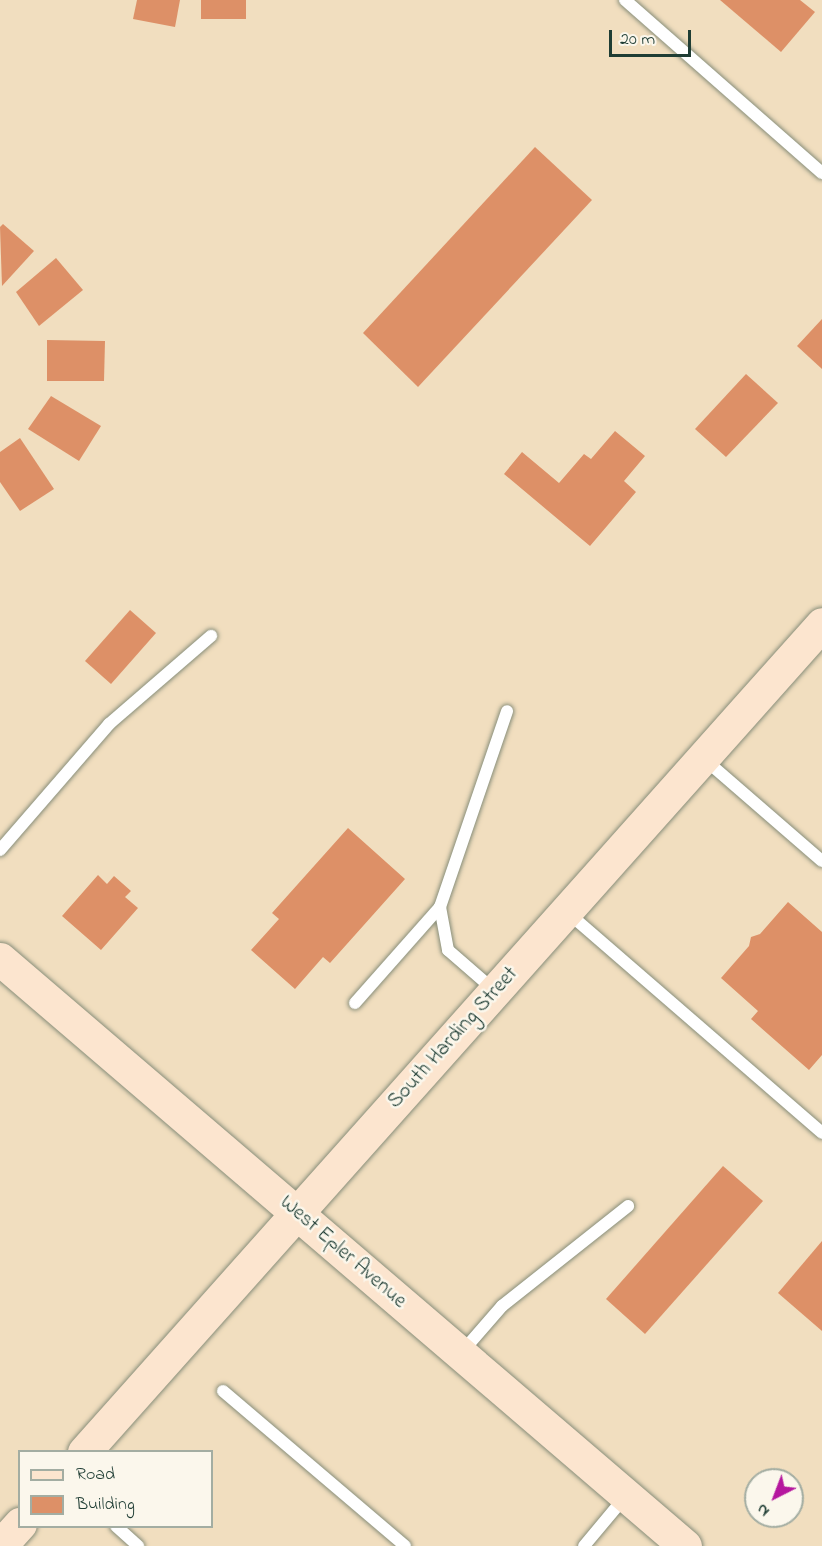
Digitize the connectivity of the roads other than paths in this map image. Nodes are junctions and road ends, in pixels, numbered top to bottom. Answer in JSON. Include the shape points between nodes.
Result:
{"nodes":[{"id":1,"x":625,"y":0,"type":"edge"},
{"id":2,"x":822,"y":173,"type":"edge"},
{"id":3,"x":822,"y":624,"type":"edge"},
{"id":4,"x":211,"y":636,"type":"dead end"},
{"id":5,"x":507,"y":711,"type":"dead end"},
{"id":6,"x":703,"y":758,"type":"junction"},
{"id":7,"x":0,"y":850,"type":"edge"},
{"id":8,"x":822,"y":861,"type":"edge"},
{"id":9,"x":440,"y":907,"type":"junction"},
{"id":10,"x":566,"y":911,"type":"junction"},
{"id":11,"x":0,"y":959,"type":"edge"},
{"id":12,"x":495,"y":991,"type":"junction"},
{"id":13,"x":355,"y":1003,"type":"dead end"},
{"id":14,"x":822,"y":1133,"type":"edge"},
{"id":15,"x":628,"y":1206,"type":"dead end"},
{"id":16,"x":297,"y":1212,"type":"junction"},
{"id":17,"x":461,"y":1353,"type":"junction"},
{"id":18,"x":224,"y":1391,"type":"dead end"},
{"id":19,"x":86,"y":1450,"type":"edge"},
{"id":20,"x":626,"y":1496,"type":"junction"},
{"id":21,"x":18,"y":1526,"type":"edge"},
{"id":22,"x":117,"y":1528,"type":"edge"},
{"id":23,"x":0,"y":1546,"type":"edge"},
{"id":24,"x":138,"y":1546,"type":"edge"},
{"id":25,"x":405,"y":1546,"type":"edge"},
{"id":26,"x":584,"y":1546,"type":"edge"},
{"id":27,"x":685,"y":1546,"type":"edge"}],
"edges":[{"from":1,"to":2,"type":"lane"},
{"from":3,"to":6,"type":"street","name":"South Harding Street"},
{"from":4,"to":7,"type":"lane","via":[[109,724]]},
{"from":5,"to":9,"type":"lane"},
{"from":6,"to":8,"type":"lane"},
{"from":6,"to":10,"type":"street","name":"South Harding Street"},
{"from":9,"to":12,"type":"lane","via":[[448,950]]},
{"from":9,"to":13,"type":"lane"},
{"from":10,"to":12,"type":"street","name":"South Harding Street"},
{"from":10,"to":14,"type":"lane"},
{"from":11,"to":16,"type":"street","name":"West Epler Avenue"},
{"from":12,"to":16,"type":"street","name":"South Harding Street"},
{"from":15,"to":17,"type":"lane","via":[[502,1306]]},
{"from":16,"to":17,"type":"street","name":"West Epler Avenue"},
{"from":16,"to":19,"type":"street","name":"South Harding Street"},
{"from":17,"to":20,"type":"street","name":"West Epler Avenue"},
{"from":18,"to":25,"type":"lane"},
{"from":20,"to":26,"type":"lane"},
{"from":20,"to":27,"type":"street","name":"West Epler Avenue"},
{"from":21,"to":23,"type":"street"},
{"from":22,"to":24,"type":"lane"}]}
